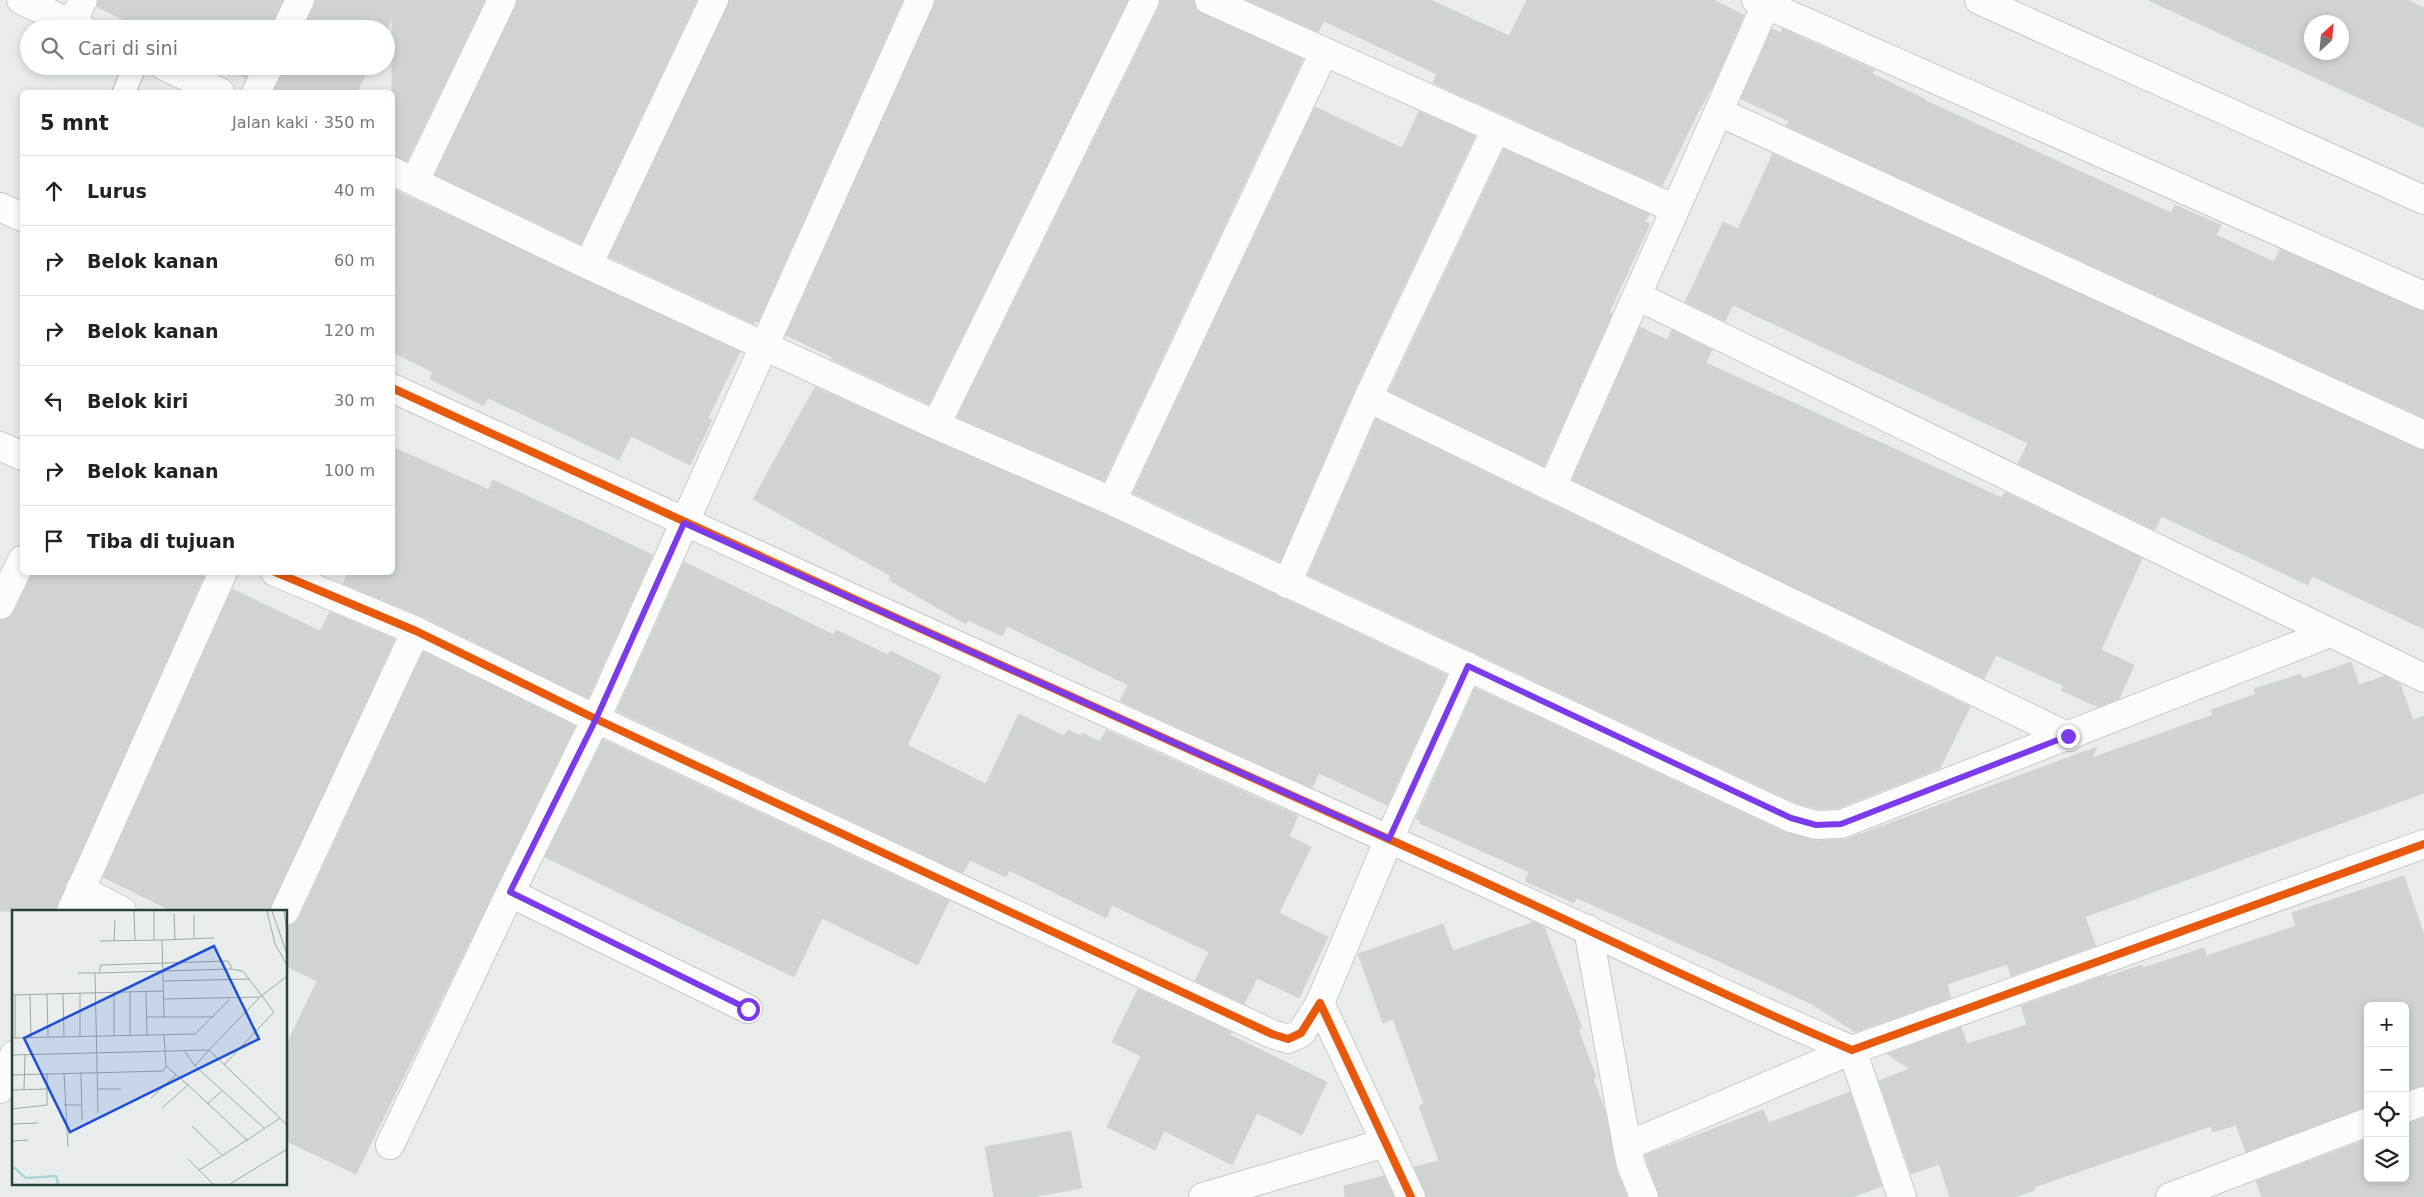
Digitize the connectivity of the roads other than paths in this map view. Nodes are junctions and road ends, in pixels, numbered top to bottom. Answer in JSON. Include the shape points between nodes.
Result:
{"nodes":[{"id":1,"x":21,"y":0,"type":"edge"},
{"id":2,"x":300,"y":0,"type":"edge"},
{"id":3,"x":502,"y":0,"type":"edge"},
{"id":4,"x":714,"y":0,"type":"edge"},
{"id":5,"x":920,"y":0,"type":"edge"},
{"id":6,"x":1145,"y":0,"type":"edge"},
{"id":7,"x":1209,"y":0,"type":"edge"},
{"id":8,"x":1979,"y":0,"type":"edge"},
{"id":9,"x":1763,"y":2,"type":"edge"},
{"id":10,"x":79,"y":17,"type":"edge"},
{"id":11,"x":290,"y":20,"type":"edge"},
{"id":12,"x":1324,"y":52,"type":"junction"},
{"id":13,"x":131,"y":75,"type":"edge"},
{"id":14,"x":183,"y":75,"type":"edge"},
{"id":15,"x":264,"y":75,"type":"edge"},
{"id":16,"x":125,"y":90,"type":"edge"},
{"id":17,"x":216,"y":90,"type":"edge"},
{"id":18,"x":257,"y":90,"type":"edge"},
{"id":19,"x":1719,"y":112,"type":"junction"},
{"id":20,"x":1496,"y":129,"type":"junction"},
{"id":21,"x":404,"y":176,"type":"edge"},
{"id":22,"x":2424,"y":200,"type":"edge"},
{"id":23,"x":0,"y":207,"type":"edge"},
{"id":24,"x":1675,"y":209,"type":"junction"},
{"id":25,"x":20,"y":216,"type":"edge"},
{"id":26,"x":588,"y":265,"type":"junction"},
{"id":27,"x":1637,"y":296,"type":"junction"},
{"id":28,"x":2424,"y":296,"type":"edge"},
{"id":29,"x":763,"y":344,"type":"junction"},
{"id":30,"x":395,"y":389,"type":"edge"},
{"id":31,"x":1368,"y":398,"type":"junction"},
{"id":32,"x":936,"y":425,"type":"junction"},
{"id":33,"x":2424,"y":436,"type":"edge"},
{"id":34,"x":0,"y":446,"type":"edge"},
{"id":35,"x":20,"y":455,"type":"edge"},
{"id":36,"x":1552,"y":487,"type":"junction"},
{"id":37,"x":1112,"y":501,"type":"junction"},
{"id":38,"x":684,"y":523,"type":"junction"},
{"id":39,"x":20,"y":564,"type":"edge"},
{"id":40,"x":222,"y":575,"type":"edge"},
{"id":41,"x":282,"y":575,"type":"edge"},
{"id":42,"x":1287,"y":584,"type":"junction"},
{"id":43,"x":0,"y":605,"type":"edge"},
{"id":44,"x":416,"y":631,"type":"junction"},
{"id":45,"x":2330,"y":633,"type":"junction"},
{"id":46,"x":1468,"y":666,"type":"junction"},
{"id":47,"x":2424,"y":678,"type":"edge"},
{"id":48,"x":596,"y":719,"type":"junction"},
{"id":49,"x":2068,"y":736,"type":"junction"},
{"id":50,"x":1389,"y":839,"type":"junction"},
{"id":51,"x":2424,"y":844,"type":"edge"},
{"id":52,"x":510,"y":892,"type":"junction"},
{"id":53,"x":75,"y":900,"type":"edge"},
{"id":54,"x":118,"y":910,"type":"edge"},
{"id":55,"x":285,"y":910,"type":"edge"},
{"id":56,"x":1588,"y":929,"type":"junction"},
{"id":57,"x":1320,"y":1003,"type":"junction"},
{"id":58,"x":748,"y":1009,"type":"dead end"},
{"id":59,"x":1852,"y":1050,"type":"junction"},
{"id":60,"x":12,"y":1060,"type":"edge"},
{"id":61,"x":0,"y":1090,"type":"edge"},
{"id":62,"x":2424,"y":1101,"type":"edge"},
{"id":63,"x":2409,"y":1107,"type":"edge"},
{"id":64,"x":2364,"y":1124,"type":"edge"},
{"id":65,"x":1385,"y":1143,"type":"junction"},
{"id":66,"x":390,"y":1145,"type":"dead end"},
{"id":67,"x":1627,"y":1146,"type":"junction"},
{"id":68,"x":1203,"y":1197,"type":"edge"},
{"id":69,"x":1411,"y":1197,"type":"edge"},
{"id":70,"x":1644,"y":1197,"type":"edge"},
{"id":71,"x":1902,"y":1197,"type":"edge"},
{"id":72,"x":2170,"y":1197,"type":"edge"}],
"edges":[{"from":1,"to":10,"type":"street"},
{"from":2,"to":11,"type":"street"},
{"from":3,"to":21,"type":"street"},
{"from":4,"to":26,"type":"street"},
{"from":5,"to":29,"type":"street"},
{"from":6,"to":32,"type":"street"},
{"from":7,"to":12,"type":"street"},
{"from":8,"to":22,"type":"street"},
{"from":9,"to":19,"type":"street"},
{"from":9,"to":28,"type":"street"},
{"from":12,"to":20,"type":"street"},
{"from":12,"to":37,"type":"street"},
{"from":13,"to":16,"type":"lane"},
{"from":14,"to":17,"type":"street"},
{"from":15,"to":18,"type":"street"},
{"from":19,"to":24,"type":"street"},
{"from":19,"to":33,"type":"street"},
{"from":20,"to":24,"type":"street"},
{"from":20,"to":31,"type":"street"},
{"from":21,"to":26,"type":"street"},
{"from":23,"to":25,"type":"street"},
{"from":24,"to":27,"type":"street"},
{"from":26,"to":29,"type":"street"},
{"from":27,"to":36,"type":"street"},
{"from":27,"to":45,"type":"street"},
{"from":29,"to":32,"type":"street"},
{"from":29,"to":38,"type":"street"},
{"from":30,"to":38,"type":"street"},
{"from":31,"to":36,"type":"street"},
{"from":31,"to":42,"type":"street"},
{"from":32,"to":37,"type":"street"},
{"from":34,"to":35,"type":"street"},
{"from":36,"to":49,"type":"street"},
{"from":37,"to":42,"type":"street"},
{"from":38,"to":48,"type":"street"},
{"from":38,"to":50,"type":"street"},
{"from":39,"to":43,"type":"street"},
{"from":40,"to":53,"type":"street"},
{"from":41,"to":44,"type":"street"},
{"from":42,"to":46,"type":"street"},
{"from":44,"to":48,"type":"street"},
{"from":44,"to":55,"type":"street"},
{"from":45,"to":47,"type":"street"},
{"from":45,"to":49,"type":"street"},
{"from":46,"to":49,"type":"street","via":[[1791,818],[1816,825],[1841,824]]},
{"from":46,"to":50,"type":"street"},
{"from":48,"to":52,"type":"street"},
{"from":48,"to":57,"type":"street","via":[[1272,1034],[1288,1038],[1301,1033]]},
{"from":50,"to":56,"type":"street"},
{"from":50,"to":57,"type":"street"},
{"from":51,"to":59,"type":"street"},
{"from":52,"to":58,"type":"street"},
{"from":52,"to":66,"type":"street"},
{"from":53,"to":54,"type":"street"},
{"from":56,"to":59,"type":"street","via":[[1755,1009]]},
{"from":56,"to":67,"type":"street"},
{"from":57,"to":65,"type":"street"},
{"from":59,"to":67,"type":"street"},
{"from":59,"to":71,"type":"street"},
{"from":60,"to":61,"type":"street"},
{"from":62,"to":63,"type":"street"},
{"from":64,"to":72,"type":"street"},
{"from":65,"to":68,"type":"street"},
{"from":65,"to":69,"type":"street"},
{"from":67,"to":70,"type":"street","via":[[1631,1166]]}]}
